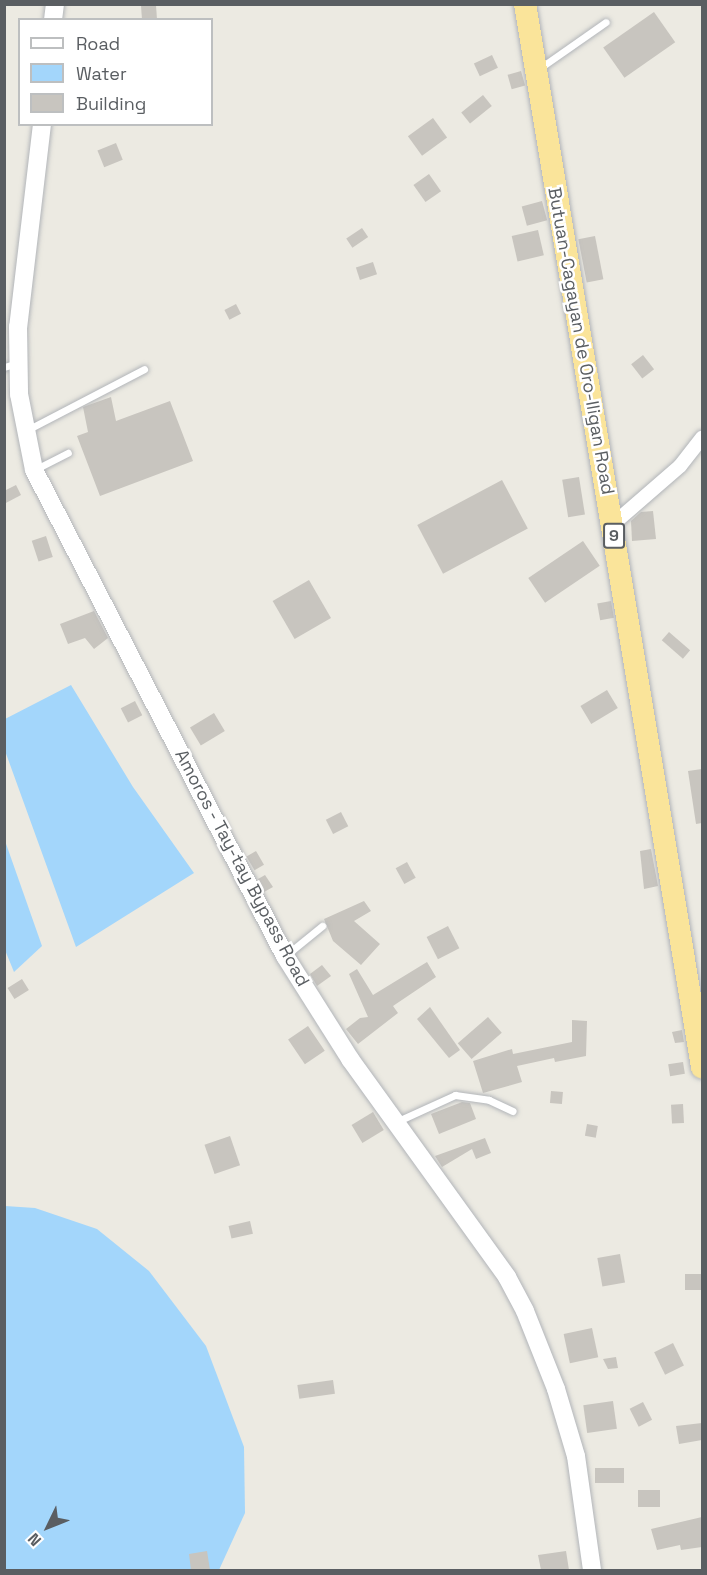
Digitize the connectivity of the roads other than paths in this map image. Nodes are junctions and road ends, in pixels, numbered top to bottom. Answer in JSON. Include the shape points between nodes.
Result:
{"nodes":[{"id":1,"x":525,"y":4,"type":"edge"},
{"id":2,"x":606,"y":22,"type":"dead end"},
{"id":3,"x":536,"y":71,"type":"junction"},
{"id":4,"x":42,"y":126,"type":"edge"},
{"id":5,"x":11,"y":365,"type":"edge"},
{"id":6,"x":144,"y":369,"type":"dead end"},
{"id":7,"x":24,"y":431,"type":"junction"},
{"id":8,"x":702,"y":438,"type":"edge"},
{"id":9,"x":68,"y":453,"type":"dead end"},
{"id":10,"x":34,"y":470,"type":"junction"},
{"id":11,"x":612,"y":525,"type":"junction"},
{"id":12,"x":322,"y":926,"type":"dead end"},
{"id":13,"x":285,"y":956,"type":"junction"},
{"id":14,"x":702,"y":1067,"type":"edge"},
{"id":15,"x":513,"y":1111,"type":"dead end"},
{"id":16,"x":398,"y":1121,"type":"junction"},
{"id":17,"x":592,"y":1570,"type":"edge"}],
"edges":[{"from":1,"to":3,"type":"highway","name":"Butuan-Cagayan de Oro-Iligan Road","number":"9"},
{"from":2,"to":3,"type":"lane"},
{"from":3,"to":11,"type":"highway","name":"Butuan-Cagayan de Oro-Iligan Road","number":"9"},
{"from":4,"to":5,"type":"street","name":"Amoros - Tay-tay Bypass Road"},
{"from":5,"to":7,"type":"street","name":"Amoros - Tay-tay Bypass Road"},
{"from":6,"to":7,"type":"lane"},
{"from":7,"to":10,"type":"street","name":"Amoros - Tay-tay Bypass Road"},
{"from":8,"to":11,"type":"street","via":[[680,466]]},
{"from":9,"to":10,"type":"lane"},
{"from":10,"to":13,"type":"street","name":"Amoros - Tay-tay Bypass Road"},
{"from":11,"to":14,"type":"highway","name":"Butuan-Cagayan de Oro-Iligan Road","number":"9"},
{"from":12,"to":13,"type":"lane"},
{"from":13,"to":16,"type":"street","name":"Amoros - Tay-tay Bypass Road","via":[[350,1059]]},
{"from":15,"to":16,"type":"lane","via":[[489,1100],[455,1095]]},
{"from":16,"to":17,"type":"street","name":"Amoros - Tay-tay Bypass Road","via":[[507,1277],[529,1320],[576,1456]]}]}
